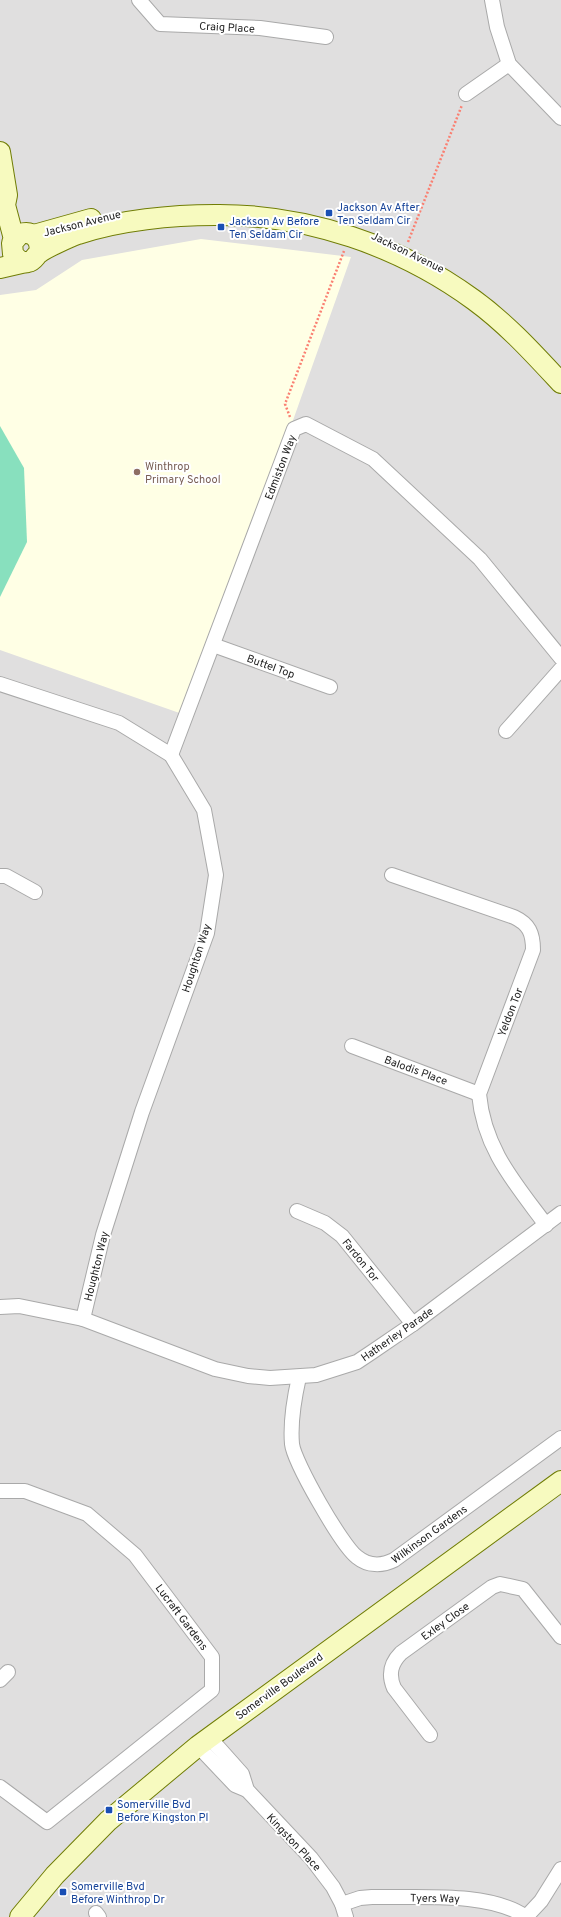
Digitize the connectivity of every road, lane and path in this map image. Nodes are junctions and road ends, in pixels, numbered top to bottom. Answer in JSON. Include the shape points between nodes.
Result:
{"nodes":[{"id":1,"x":139,"y":0,"type":"edge"},
{"id":2,"x":492,"y":0,"type":"edge"},
{"id":3,"x":326,"y":37,"type":"dead end"},
{"id":4,"x":509,"y":64,"type":"junction"},
{"id":5,"x":466,"y":94,"type":"joint"},
{"id":6,"x":561,"y":118,"type":"edge"},
{"id":7,"x":0,"y":152,"type":"edge"},
{"id":8,"x":22,"y":245,"type":"edge"},
{"id":9,"x":345,"y":246,"type":"dead end"},
{"id":10,"x":405,"y":249,"type":"junction"},
{"id":11,"x":0,"y":268,"type":"edge"},
{"id":12,"x":561,"y":369,"type":"edge"},
{"id":13,"x":561,"y":383,"type":"edge"},
{"id":14,"x":294,"y":428,"type":"junction"},
{"id":15,"x":213,"y":645,"type":"junction"},
{"id":16,"x":561,"y":658,"type":"edge"},
{"id":17,"x":561,"y":669,"type":"edge"},
{"id":18,"x":0,"y":684,"type":"edge"},
{"id":19,"x":330,"y":687,"type":"dead end"},
{"id":20,"x":506,"y":730,"type":"dead end"},
{"id":21,"x":171,"y":755,"type":"junction"},
{"id":22,"x":392,"y":875,"type":"dead end"},
{"id":23,"x":0,"y":876,"type":"edge"},
{"id":24,"x":35,"y":892,"type":"dead end"},
{"id":25,"x":352,"y":1046,"type":"dead end"},
{"id":26,"x":479,"y":1094,"type":"junction"},
{"id":27,"x":297,"y":1211,"type":"dead end"},
{"id":28,"x":561,"y":1212,"type":"edge"},
{"id":29,"x":546,"y":1225,"type":"junction"},
{"id":30,"x":0,"y":1307,"type":"edge"},
{"id":31,"x":83,"y":1319,"type":"junction"},
{"id":32,"x":413,"y":1324,"type":"junction"},
{"id":33,"x":299,"y":1377,"type":"junction"},
{"id":34,"x":561,"y":1438,"type":"edge"},
{"id":35,"x":561,"y":1481,"type":"edge"},
{"id":36,"x":0,"y":1491,"type":"edge"},
{"id":37,"x":561,"y":1494,"type":"edge"},
{"id":38,"x":561,"y":1637,"type":"edge"},
{"id":39,"x":430,"y":1735,"type":"dead end"},
{"id":40,"x":208,"y":1746,"type":"junction"},
{"id":41,"x":0,"y":1787,"type":"edge"},
{"id":42,"x":561,"y":1869,"type":"edge"},
{"id":43,"x":344,"y":1911,"type":"edge"},
{"id":44,"x":20,"y":1917,"type":"edge"},
{"id":45,"x":32,"y":1917,"type":"edge"},
{"id":46,"x":526,"y":1917,"type":"edge"}],
"edges":[{"from":1,"to":3,"type":"street","name":"Craig Place","via":[[160,24],[260,28]]},
{"from":2,"to":4,"type":"street","via":[[497,27]]},
{"from":4,"to":5,"type":"street"},
{"from":4,"to":6,"type":"street"},
{"from":5,"to":10,"type":"path"},
{"from":7,"to":8,"type":"main road","via":[[7,194],[5,205]]},
{"from":8,"to":10,"type":"main road","name":"Jackson Avenue","via":[[65,225],[129,211],[214,204],[276,210],[324,220],[366,232]]},
{"from":8,"to":11,"type":"main road","name":"Jackson Avenue"},
{"from":8,"to":13,"type":"main road","name":"Jackson Avenue","via":[[109,226],[214,215],[272,218],[323,228],[383,248],[442,279],[475,300],[508,328]]},
{"from":9,"to":14,"type":"path","via":[[285,404]]},
{"from":10,"to":12,"type":"main road","name":"Jackson Avenue","via":[[482,294],[522,328]]},
{"from":14,"to":15,"type":"street","name":"Edmiston Way"},
{"from":14,"to":16,"type":"street","name":"Edmiston Way","via":[[306,424],[373,460],[480,559]]},
{"from":15,"to":19,"type":"street","name":"Buttel Top"},
{"from":15,"to":21,"type":"street","name":"Edmiston Way"},
{"from":17,"to":20,"type":"street"},
{"from":18,"to":21,"type":"street","name":"Houghton Way","via":[[119,723]]},
{"from":21,"to":31,"type":"street","name":"Houghton Way","via":[[204,810],[216,875],[207,933],[142,1112],[103,1235]]},
{"from":22,"to":26,"type":"street","name":"Yeldon Tor","via":[[514,917],[531,930],[533,950]]},
{"from":23,"to":24,"type":"street","via":[[6,876]]},
{"from":25,"to":26,"type":"street","name":"Balodis Place"},
{"from":26,"to":29,"type":"street","via":[[485,1123],[502,1166]]},
{"from":27,"to":32,"type":"street","name":"Fardon Tor","via":[[325,1224],[342,1236]]},
{"from":28,"to":29,"type":"street","name":"Hatherley Parade"},
{"from":29,"to":32,"type":"street","name":"Hatherley Parade"},
{"from":30,"to":31,"type":"street","name":"Hatherley Parade","via":[[19,1306]]},
{"from":31,"to":33,"type":"street","name":"Hatherley Parade","via":[[215,1369],[248,1376]]},
{"from":32,"to":33,"type":"street","name":"Hatherley Parade","via":[[357,1362],[336,1370]]},
{"from":33,"to":34,"type":"street","name":"Wilkinson Gardens","via":[[292,1411],[292,1445],[302,1473],[346,1546],[356,1557],[375,1565],[387,1564],[394,1560]]},
{"from":35,"to":40,"type":"main road","name":"Somerville Boulevard"},
{"from":36,"to":41,"type":"street","name":"Lucraft Gardens","via":[[25,1491],[87,1514],[135,1555],[212,1656],[212,1690],[47,1822]]},
{"from":37,"to":40,"type":"main road","name":"Somerville Boulevard"},
{"from":38,"to":39,"type":"street","name":"Exley Close","via":[[523,1589],[500,1584],[492,1587],[401,1653],[392,1665],[391,1681]]},
{"from":40,"to":43,"type":"street","name":"Kingston Place","via":[[242,1774],[247,1790],[312,1858],[333,1887]]},
{"from":40,"to":44,"type":"main road","name":"Somerville Boulevard","via":[[108,1821],[55,1875]]},
{"from":40,"to":45,"type":"main road","name":"Somerville Boulevard","via":[[122,1823]]},
{"from":42,"to":46,"type":"street","via":[[541,1901]]},
{"from":43,"to":46,"type":"street","name":"Tyers Way","via":[[360,1898],[468,1899],[504,1905]]}]}
